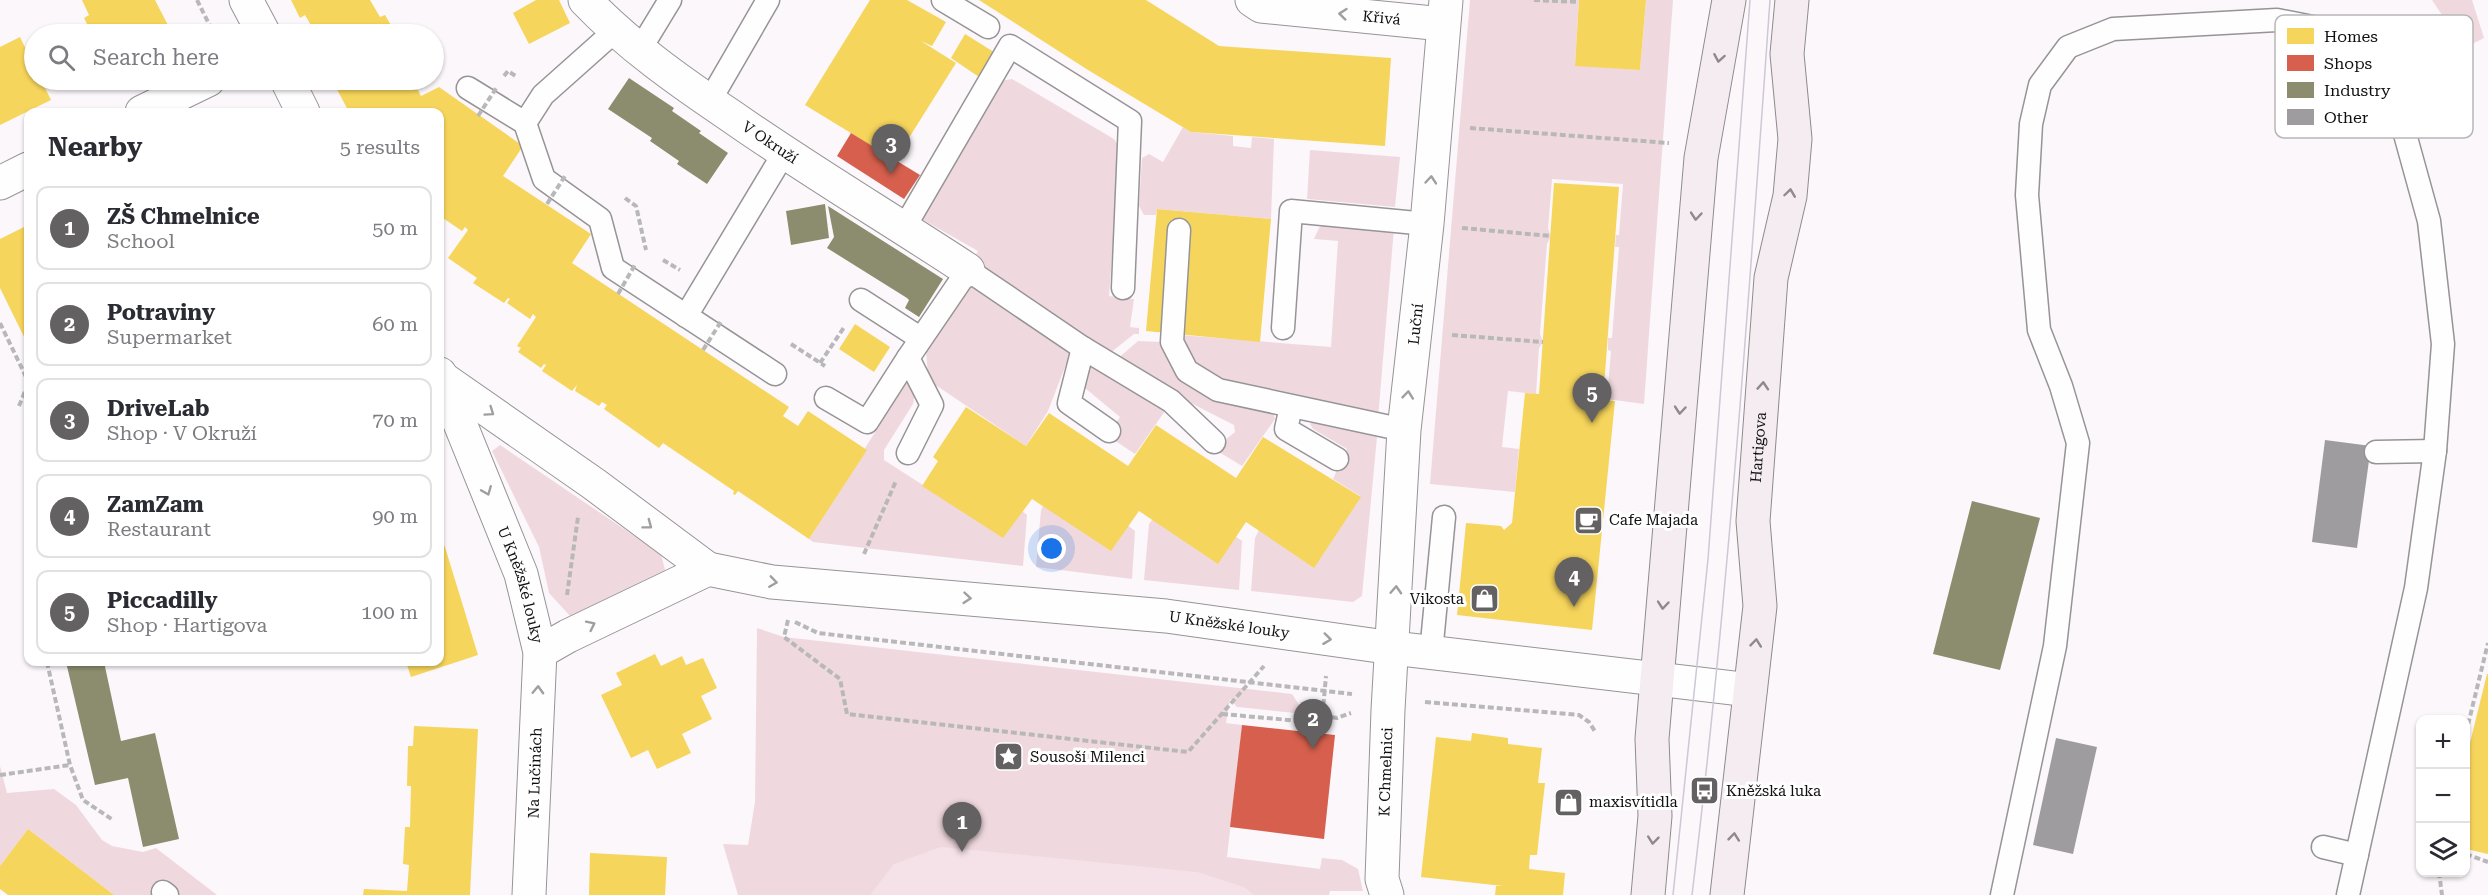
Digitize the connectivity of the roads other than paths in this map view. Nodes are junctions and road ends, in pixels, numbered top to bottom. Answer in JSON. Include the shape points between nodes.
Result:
{"nodes":[{"id":1,"x":246,"y":0,"type":"edge"},
{"id":2,"x":585,"y":0,"type":"edge"},
{"id":3,"x":670,"y":0,"type":"edge"},
{"id":4,"x":768,"y":0,"type":"edge"},
{"id":5,"x":943,"y":0,"type":"edge"},
{"id":6,"x":1252,"y":0,"type":"edge"},
{"id":7,"x":1729,"y":0,"type":"edge"},
{"id":8,"x":1791,"y":0,"type":"edge"},
{"id":9,"x":1444,"y":12,"type":"edge"},
{"id":10,"x":2275,"y":20,"type":"edge"},
{"id":11,"x":259,"y":24,"type":"edge"},
{"id":12,"x":988,"y":27,"type":"dead end"},
{"id":13,"x":628,"y":41,"type":"junction"},
{"id":14,"x":468,"y":88,"type":"dead end"},
{"id":15,"x":187,"y":90,"type":"edge"},
{"id":16,"x":292,"y":90,"type":"edge"},
{"id":17,"x":709,"y":102,"type":"junction"},
{"id":18,"x":150,"y":108,"type":"edge"},
{"id":19,"x":301,"y":108,"type":"edge"},
{"id":20,"x":525,"y":123,"type":"junction"},
{"id":21,"x":2406,"y":138,"type":"edge"},
{"id":22,"x":784,"y":153,"type":"junction"},
{"id":23,"x":24,"y":171,"type":"edge"},
{"id":24,"x":0,"y":183,"type":"edge"},
{"id":25,"x":1427,"y":224,"type":"junction"},
{"id":26,"x":904,"y":228,"type":"junction"},
{"id":27,"x":1179,"y":230,"type":"dead end"},
{"id":28,"x":968,"y":270,"type":"junction"},
{"id":29,"x":1123,"y":288,"type":"dead end"},
{"id":30,"x":861,"y":300,"type":"road end"},
{"id":31,"x":686,"y":316,"type":"junction"},
{"id":32,"x":1282,"y":328,"type":"dead end"},
{"id":33,"x":920,"y":338,"type":"junction"},
{"id":34,"x":1083,"y":348,"type":"junction"},
{"id":35,"x":908,"y":358,"type":"junction"},
{"id":36,"x":775,"y":374,"type":"dead end"},
{"id":37,"x":444,"y":378,"type":"edge"},
{"id":38,"x":444,"y":383,"type":"edge"},
{"id":39,"x":826,"y":398,"type":"dead end"},
{"id":40,"x":1291,"y":407,"type":"junction"},
{"id":41,"x":1404,"y":430,"type":"junction"},
{"id":42,"x":1108,"y":431,"type":"dead end"},
{"id":43,"x":1214,"y":441,"type":"dead end"},
{"id":44,"x":2435,"y":451,"type":"junction"},
{"id":45,"x":2376,"y":452,"type":"dead end"},
{"id":46,"x":908,"y":453,"type":"road end"},
{"id":47,"x":1337,"y":459,"type":"dead end"},
{"id":48,"x":1444,"y":517,"type":"dead end"},
{"id":49,"x":708,"y":569,"type":"junction"},
{"id":50,"x":1393,"y":648,"type":"junction"},
{"id":51,"x":540,"y":652,"type":"junction"},
{"id":52,"x":1431,"y":653,"type":"junction"},
{"id":53,"x":1657,"y":679,"type":"junction"},
{"id":54,"x":1750,"y":690,"type":"junction"},
{"id":55,"x":2323,"y":847,"type":"dead end"},
{"id":56,"x":2357,"y":855,"type":"junction"},
{"id":57,"x":529,"y":895,"type":"edge"},
{"id":58,"x":1387,"y":895,"type":"edge"},
{"id":59,"x":1648,"y":895,"type":"edge"},
{"id":60,"x":1727,"y":895,"type":"edge"},
{"id":61,"x":2002,"y":895,"type":"edge"},
{"id":62,"x":2348,"y":895,"type":"edge"}],
"edges":[{"from":1,"to":11,"type":"street"},
{"from":2,"to":13,"type":"street","name":"V Okruží"},
{"from":3,"to":13,"type":"lane"},
{"from":4,"to":17,"type":"lane"},
{"from":5,"to":12,"type":"lane"},
{"from":9,"to":6,"type":"street","name":"Křivá","one_way":true,"via":[[1261,6]]},
{"from":7,"to":53,"type":"main road","one_way":true,"via":[[1701,158]]},
{"from":54,"to":8,"type":"main road","name":"Hartigova","one_way":true,"via":[[1760,606],[1753,521],[1771,278],[1790,196],[1795,139],[1787,54]]},
{"from":25,"to":9,"type":"street","name":"Luční","one_way":true},
{"from":10,"to":61,"type":"lane","via":[[2113,29],[2068,47],[2040,85],[2031,124],[2027,195],[2039,330],[2078,443],[2055,646]]},
{"from":13,"to":17,"type":"street","name":"V Okruží"},
{"from":13,"to":20,"type":"lane","via":[[543,95]]},
{"from":14,"to":20,"type":"lane"},
{"from":15,"to":18,"type":"street"},
{"from":16,"to":19,"type":"street"},
{"from":17,"to":22,"type":"street","name":"V Okruží"},
{"from":20,"to":31,"type":"lane","via":[[544,179],[600,219],[613,268]]},
{"from":21,"to":44,"type":"lane","via":[[2429,221],[2443,344]]},
{"from":22,"to":26,"type":"street","name":"V Okruží"},
{"from":22,"to":31,"type":"lane"},
{"from":23,"to":24,"type":"street"},
{"from":25,"to":32,"type":"lane","via":[[1291,211]]},
{"from":41,"to":25,"type":"street","name":"Luční","one_way":true},
{"from":26,"to":28,"type":"street","name":"V Okruží"},
{"from":26,"to":29,"type":"lane","via":[[1010,46],[1130,121]]},
{"from":27,"to":40,"type":"lane","via":[[1172,342],[1187,371],[1218,390]]},
{"from":28,"to":33,"type":"lane"},
{"from":28,"to":34,"type":"lane"},
{"from":30,"to":33,"type":"lane"},
{"from":31,"to":36,"type":"lane"},
{"from":33,"to":35,"type":"lane"},
{"from":34,"to":42,"type":"lane","via":[[1069,403]]},
{"from":34,"to":43,"type":"lane","via":[[1171,401]]},
{"from":35,"to":39,"type":"lane","via":[[867,423]]},
{"from":35,"to":46,"type":"lane","via":[[932,405]]},
{"from":37,"to":49,"type":"street","name":"U Kněžské louky","one_way":true},
{"from":38,"to":51,"type":"street","name":"U Kněžské louky","one_way":true,"via":[[521,574]]},
{"from":40,"to":41,"type":"lane"},
{"from":40,"to":47,"type":"lane","via":[[1286,429]]},
{"from":50,"to":41,"type":"street","name":"Luční","one_way":true},
{"from":44,"to":45,"type":"lane"},
{"from":44,"to":56,"type":"lane","via":[[2416,588]]},
{"from":48,"to":52,"type":"lane"},
{"from":49,"to":50,"type":"street","name":"U Kněžské louky","one_way":true,"via":[[772,582],[1166,616]]},
{"from":51,"to":49,"type":"street","name":"U Kněžské louky","one_way":true},
{"from":50,"to":52,"type":"street","name":"U Kněžské louky"},
{"from":50,"to":58,"type":"street","name":"K Chmelnici","via":[[1382,879]]},
{"from":57,"to":51,"type":"street","name":"Na Lučinách","one_way":true},
{"from":52,"to":53,"type":"street","name":"U Kněžské louky"},
{"from":53,"to":54,"type":"street","name":"U Kněžské louky"},
{"from":53,"to":59,"type":"main road","one_way":true,"via":[[1652,739],[1655,816]]},
{"from":60,"to":54,"type":"main road","name":"Hartigova","one_way":true},
{"from":55,"to":56,"type":"lane"},
{"from":56,"to":62,"type":"lane"}]}
